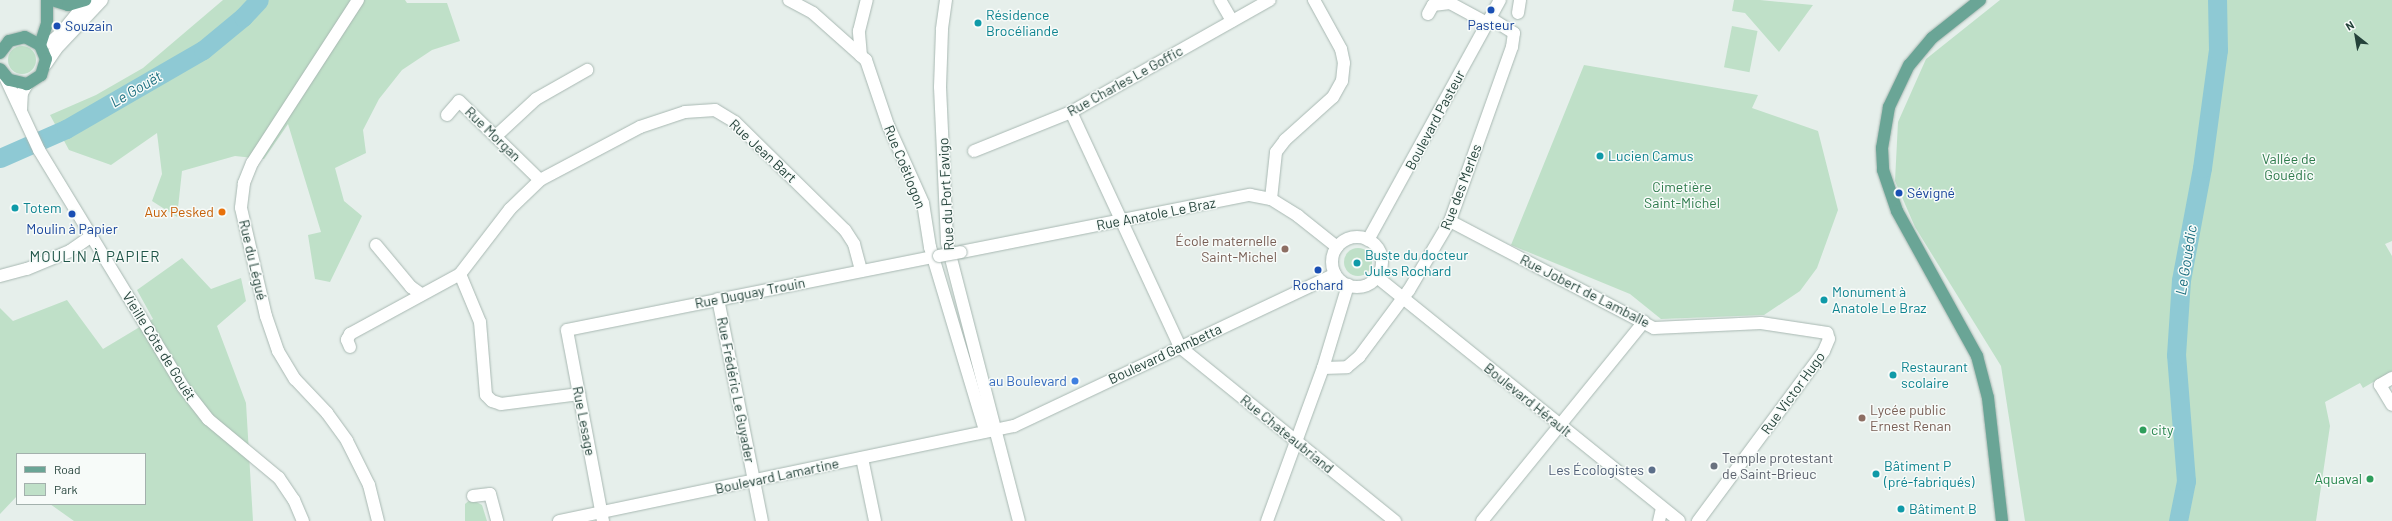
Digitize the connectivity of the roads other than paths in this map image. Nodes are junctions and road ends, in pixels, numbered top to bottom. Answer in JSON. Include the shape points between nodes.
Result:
{"nodes":[{"id":1,"x":47,"y":0,"type":"edge"},
{"id":2,"x":52,"y":0,"type":"edge"},
{"id":3,"x":85,"y":0,"type":"edge"},
{"id":4,"x":88,"y":0,"type":"edge"},
{"id":5,"x":102,"y":0,"type":"edge"},
{"id":6,"x":358,"y":0,"type":"edge"},
{"id":7,"x":789,"y":0,"type":"edge"},
{"id":8,"x":867,"y":0,"type":"edge"},
{"id":9,"x":946,"y":0,"type":"edge"},
{"id":10,"x":1220,"y":0,"type":"edge"},
{"id":11,"x":1270,"y":0,"type":"edge"},
{"id":12,"x":1314,"y":0,"type":"edge"},
{"id":13,"x":1500,"y":0,"type":"edge"},
{"id":14,"x":1520,"y":0,"type":"edge"},
{"id":15,"x":1975,"y":1,"type":"edge"},
{"id":16,"x":1518,"y":13,"type":"dead end"},
{"id":17,"x":1428,"y":14,"type":"dead end"},
{"id":18,"x":48,"y":15,"type":"junction"},
{"id":19,"x":1232,"y":21,"type":"junction"},
{"id":20,"x":1489,"y":21,"type":"junction"},
{"id":21,"x":25,"y":37,"type":"junction"},
{"id":22,"x":4,"y":42,"type":"edge"},
{"id":23,"x":40,"y":45,"type":"junction"},
{"id":24,"x":0,"y":53,"type":"edge"},
{"id":25,"x":861,"y":56,"type":"junction"},
{"id":26,"x":46,"y":64,"type":"junction"},
{"id":27,"x":587,"y":70,"type":"dead end"},
{"id":28,"x":3,"y":73,"type":"edge"},
{"id":29,"x":27,"y":84,"type":"junction"},
{"id":30,"x":21,"y":111,"type":"junction"},
{"id":31,"x":1071,"y":112,"type":"junction"},
{"id":32,"x":447,"y":115,"type":"dead end"},
{"id":33,"x":496,"y":136,"type":"junction"},
{"id":34,"x":974,"y":151,"type":"dead end"},
{"id":35,"x":540,"y":180,"type":"junction"},
{"id":36,"x":1271,"y":199,"type":"junction"},
{"id":37,"x":1121,"y":221,"type":"junction"},
{"id":38,"x":1450,"y":221,"type":"junction"},
{"id":39,"x":90,"y":236,"type":"junction"},
{"id":40,"x":1368,"y":240,"type":"junction"},
{"id":41,"x":376,"y":245,"type":"dead end"},
{"id":42,"x":1337,"y":247,"type":"junction"},
{"id":43,"x":936,"y":257,"type":"junction"},
{"id":44,"x":861,"y":271,"type":"junction"},
{"id":45,"x":460,"y":274,"type":"junction"},
{"id":46,"x":1336,"y":274,"type":"junction"},
{"id":47,"x":0,"y":276,"type":"edge"},
{"id":48,"x":1377,"y":277,"type":"junction"},
{"id":49,"x":1348,"y":285,"type":"junction"},
{"id":50,"x":421,"y":294,"type":"junction"},
{"id":51,"x":718,"y":299,"type":"junction"},
{"id":52,"x":1402,"y":300,"type":"junction"},
{"id":53,"x":1644,"y":322,"type":"junction"},
{"id":54,"x":567,"y":330,"type":"joint"},
{"id":55,"x":1826,"y":336,"type":"joint"},
{"id":56,"x":350,"y":347,"type":"dead end"},
{"id":57,"x":1180,"y":347,"type":"junction"},
{"id":58,"x":1323,"y":368,"type":"junction"},
{"id":59,"x":2392,"y":378,"type":"edge"},
{"id":60,"x":579,"y":394,"type":"junction"},
{"id":61,"x":2392,"y":404,"type":"edge"},
{"id":62,"x":1560,"y":425,"type":"junction"},
{"id":63,"x":994,"y":431,"type":"junction"},
{"id":64,"x":1295,"y":440,"type":"junction"},
{"id":65,"x":862,"y":458,"type":"junction"},
{"id":66,"x":754,"y":480,"type":"junction"},
{"id":67,"x":472,"y":496,"type":"dead end"},
{"id":68,"x":1662,"y":508,"type":"junction"},
{"id":69,"x":602,"y":517,"type":"edge"},
{"id":70,"x":303,"y":521,"type":"edge"},
{"id":71,"x":378,"y":521,"type":"edge"},
{"id":72,"x":498,"y":521,"type":"edge"},
{"id":73,"x":559,"y":521,"type":"edge"},
{"id":74,"x":762,"y":521,"type":"edge"},
{"id":75,"x":875,"y":521,"type":"edge"},
{"id":76,"x":1019,"y":521,"type":"edge"},
{"id":77,"x":1267,"y":521,"type":"edge"},
{"id":78,"x":1394,"y":521,"type":"edge"},
{"id":79,"x":1482,"y":521,"type":"edge"},
{"id":80,"x":1659,"y":521,"type":"edge"},
{"id":81,"x":1679,"y":521,"type":"edge"},
{"id":82,"x":1698,"y":521,"type":"edge"},
{"id":83,"x":2002,"y":521,"type":"edge"}],
"edges":[{"from":1,"to":18,"type":"main road"},
{"from":2,"to":3,"type":"main road","via":[[68,5]]},
{"from":4,"to":23,"type":"street","via":[[61,33],[52,41]]},
{"from":5,"to":26,"type":"street"},
{"from":6,"to":71,"type":"street","name":"Rue du Légué","via":[[252,163],[244,183],[242,208],[266,316],[278,351],[295,379],[328,413],[347,441],[369,485]]},
{"from":7,"to":25,"type":"street","name":"Rue Coëtlogon","via":[[813,13]]},
{"from":8,"to":25,"type":"street","via":[[859,31]]},
{"from":9,"to":63,"type":"street","name":"Rue du Port Favigo","via":[[940,87],[947,243],[995,421]]},
{"from":10,"to":19,"type":"street"},
{"from":11,"to":19,"type":"street","name":"Rue Charles Le Goffic"},
{"from":12,"to":36,"type":"street","via":[[1341,49],[1344,63],[1342,81],[1333,97],[1285,140],[1276,152]]},
{"from":13,"to":20,"type":"street","name":"Boulevard Pasteur"},
{"from":14,"to":16,"type":"street"},
{"from":15,"to":83,"type":"main road","via":[[1932,38],[1909,65],[1889,107],[1882,156],[1889,193],[1897,211],[1977,356],[1988,398]]},
{"from":17,"to":20,"type":"street","via":[[1433,5],[1450,3]]},
{"from":18,"to":21,"type":"main road"},
{"from":18,"to":23,"type":"main road"},
{"from":19,"to":31,"type":"street","name":"Rue Charles Le Goffic"},
{"from":20,"to":38,"type":"street","name":"Rue des Merles","via":[[1514,33],[1512,47]]},
{"from":20,"to":40,"type":"street","name":"Boulevard Pasteur"},
{"from":21,"to":22,"type":"main road"},
{"from":21,"to":23,"type":"main road"},
{"from":22,"to":24,"type":"main road"},
{"from":23,"to":26,"type":"main road","via":[[45,54]]},
{"from":25,"to":43,"type":"street","name":"Rue Coëtlogon","via":[[866,60],[888,125],[922,203]]},
{"from":26,"to":29,"type":"main road","via":[[38,79]]},
{"from":27,"to":33,"type":"street","via":[[536,99]]},
{"from":28,"to":29,"type":"main road","via":[[13,82]]},
{"from":28,"to":30,"type":"street","name":"Vieille Côte de Gouët"},
{"from":29,"to":30,"type":"street","via":[[22,93]]},
{"from":30,"to":39,"type":"street","name":"Vieille Côte de Gouët","via":[[39,150]]},
{"from":31,"to":34,"type":"street","name":"Rue Charles Le Goffic"},
{"from":31,"to":37,"type":"street"},
{"from":32,"to":33,"type":"street","name":"Rue Morgan","via":[[459,101]]},
{"from":33,"to":35,"type":"street","name":"Rue Morgan"},
{"from":35,"to":44,"type":"street","name":"Rue Jean Bart","via":[[640,127],[685,112],[716,110],[735,122],[846,230],[854,244]]},
{"from":35,"to":45,"type":"street","name":"Rue Jean Bart","via":[[510,209]]},
{"from":36,"to":37,"type":"street","name":"Rue Anatole Le Braz","via":[[1250,195]]},
{"from":36,"to":42,"type":"street","name":"Rue Anatole Le Braz","via":[[1298,216]]},
{"from":37,"to":43,"type":"street","name":"Rue Anatole Le Braz","bridge":true},
{"from":37,"to":57,"type":"street"},
{"from":38,"to":52,"type":"street","name":"Rue des Merles"},
{"from":38,"to":53,"type":"street","name":"Rue Jobert de Lamballe"},
{"from":39,"to":47,"type":"street","via":[[55,257],[27,269]]},
{"from":39,"to":70,"type":"street","name":"Vieille Côte de Gouët","via":[[183,388],[208,419],[279,478],[294,500]]},
{"from":40,"to":42,"type":"street","via":[[1352,238]]},
{"from":40,"to":48,"type":"street","via":[[1374,244],[1381,256],[1381,270]]},
{"from":41,"to":50,"type":"street","via":[[411,287]]},
{"from":42,"to":46,"type":"street","via":[[1333,260]]},
{"from":43,"to":44,"type":"street","name":"Rue Duguay Trouin"},
{"from":43,"to":63,"type":"street","name":"Rue Coëtlogon","via":[[984,427]]},
{"from":44,"to":51,"type":"street","name":"Rue Duguay Trouin"},
{"from":45,"to":50,"type":"street"},
{"from":45,"to":60,"type":"street","via":[[480,322],[486,394],[492,401],[501,404]]},
{"from":46,"to":49,"type":"street"},
{"from":46,"to":57,"type":"street","name":"Boulevard Gambetta"},
{"from":48,"to":49,"type":"street","via":[[1364,286]]},
{"from":48,"to":52,"type":"street","name":"Boulevard Hérault"},
{"from":49,"to":58,"type":"street"},
{"from":50,"to":56,"type":"street","via":[[350,334],[347,340]]},
{"from":51,"to":54,"type":"street","name":"Rue Duguay Trouin"},
{"from":51,"to":66,"type":"street","name":"Rue Frédéric Le Guyader"},
{"from":52,"to":58,"type":"street","name":"Rue des Merles","via":[[1354,362],[1347,367]]},
{"from":52,"to":62,"type":"street","name":"Boulevard Hérault"},
{"from":53,"to":55,"type":"street","name":"Rue Jobert de Lamballe","via":[[1654,328],[1762,323]]},
{"from":53,"to":62,"type":"street"},
{"from":54,"to":60,"type":"street","name":"Rue Lesage"},
{"from":55,"to":82,"type":"street","name":"Rue Victor Hugo","via":[[1812,368]]},
{"from":57,"to":63,"type":"street","name":"Boulevard Gambetta","via":[[1014,426]]},
{"from":57,"to":64,"type":"street","name":"Rue Chateaubriand"},
{"from":58,"to":64,"type":"street"},
{"from":59,"to":61,"type":"street","via":[[2380,385]]},
{"from":60,"to":69,"type":"street","name":"Rue Lesage"},
{"from":62,"to":68,"type":"street","name":"Boulevard Hérault"},
{"from":62,"to":79,"type":"street"},
{"from":63,"to":65,"type":"street","name":"Boulevard Lamartine"},
{"from":63,"to":76,"type":"street","name":"Rue du Port Favigo"},
{"from":64,"to":77,"type":"street"},
{"from":64,"to":78,"type":"street","name":"Rue Chateaubriand"},
{"from":65,"to":66,"type":"street","name":"Boulevard Lamartine"},
{"from":65,"to":75,"type":"street"},
{"from":66,"to":69,"type":"street","name":"Boulevard Lamartine"},
{"from":66,"to":74,"type":"street","name":"Rue Frédéric Le Guyader"},
{"from":67,"to":72,"type":"street","via":[[490,494]]},
{"from":68,"to":80,"type":"street"},
{"from":68,"to":81,"type":"street","name":"Boulevard Hérault"},
{"from":69,"to":73,"type":"street","name":"Boulevard Lamartine"}]}
